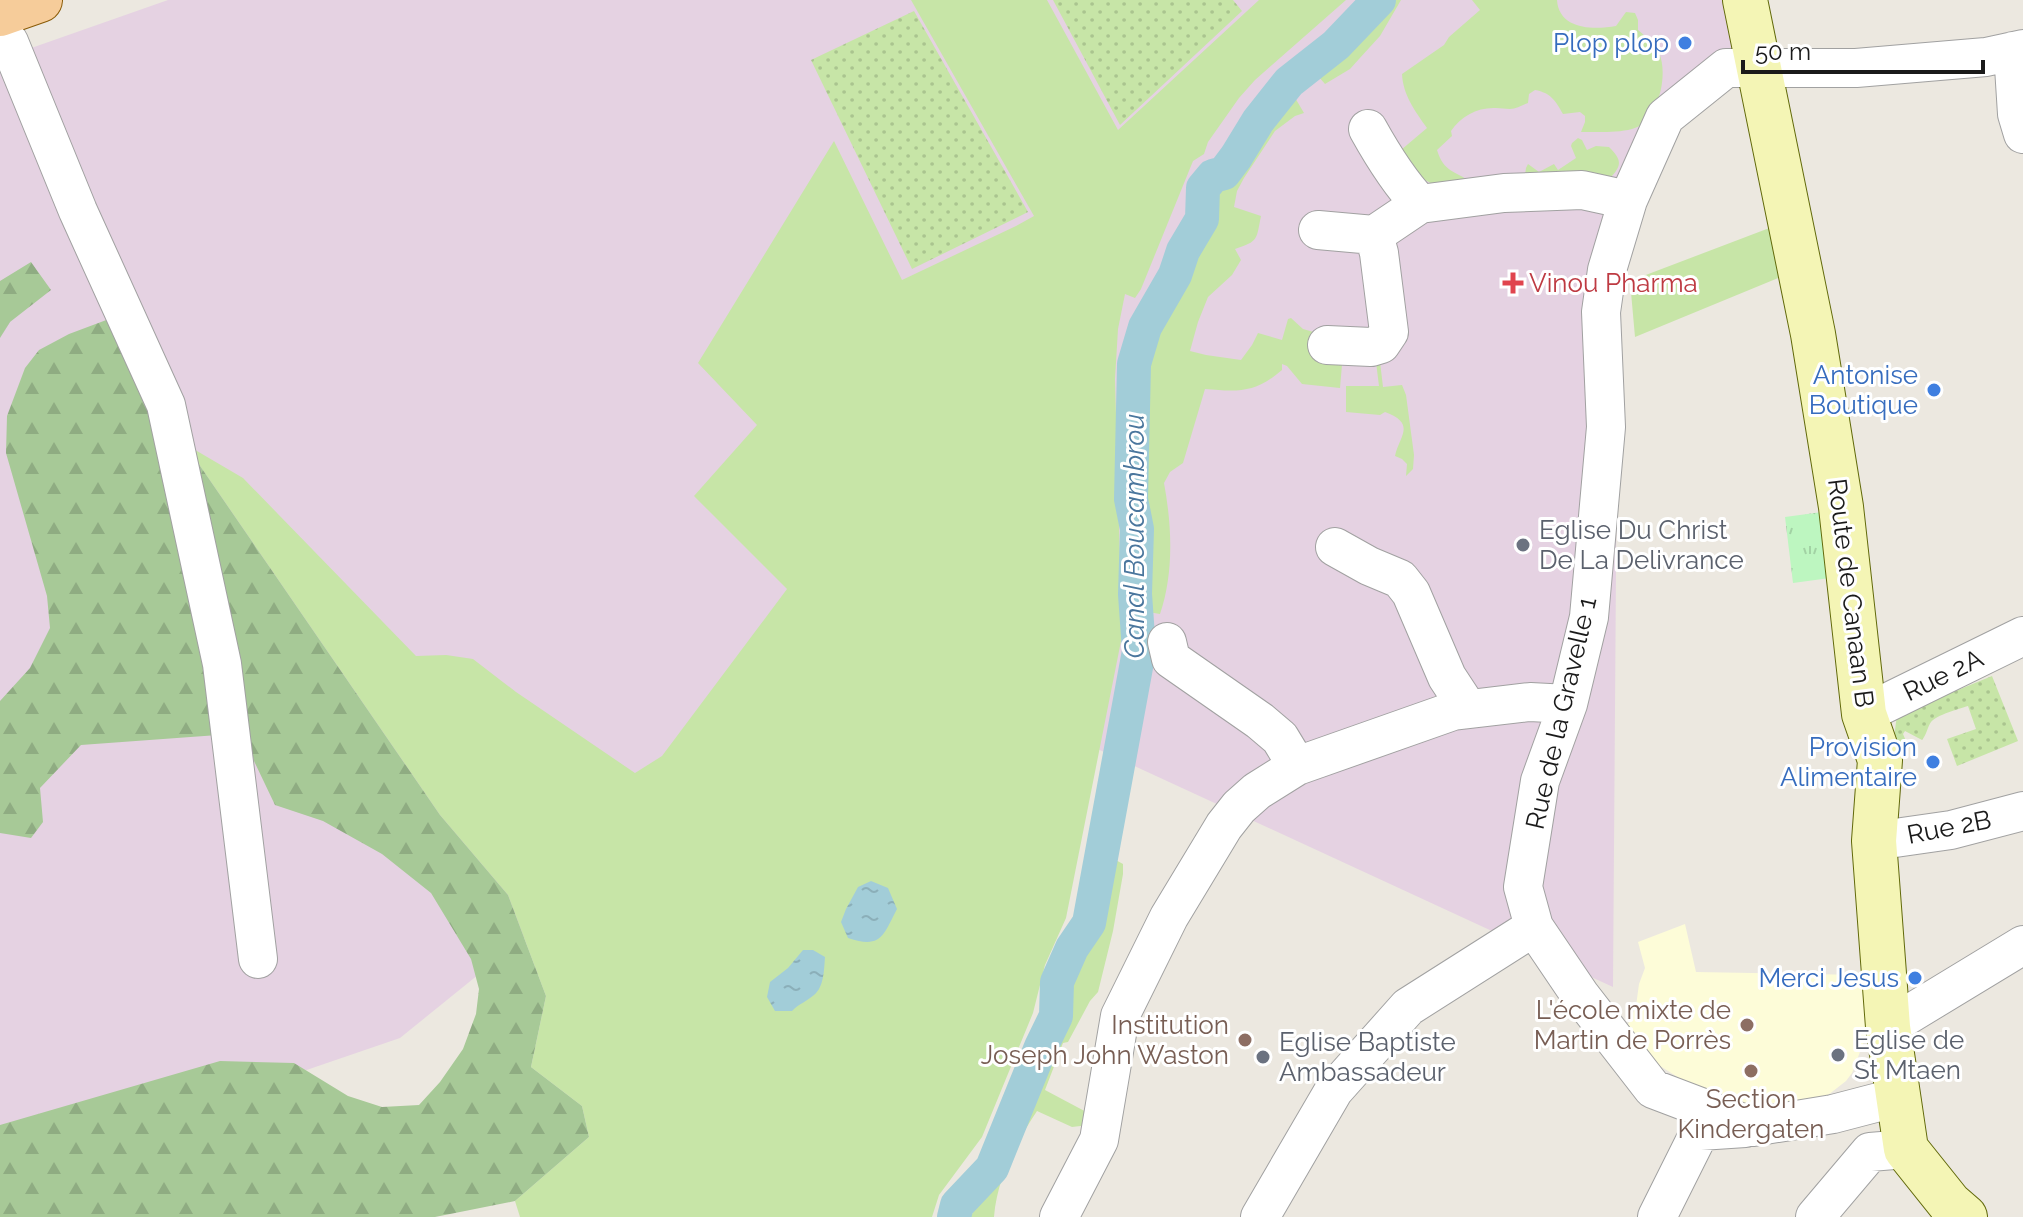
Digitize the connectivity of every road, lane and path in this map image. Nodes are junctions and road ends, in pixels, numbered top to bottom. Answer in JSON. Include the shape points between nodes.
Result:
{"nodes":[{"id":1,"x":40,"y":0,"type":"edge"},
{"id":2,"x":1745,"y":0,"type":"edge"},
{"id":3,"x":0,"y":14,"type":"edge"},
{"id":4,"x":0,"y":34,"type":"edge"},
{"id":5,"x":2018,"y":50,"type":"edge"},
{"id":6,"x":1760,"y":67,"type":"junction"},
{"id":7,"x":1368,"y":129,"type":"dead end"},
{"id":8,"x":2023,"y":134,"type":"edge"},
{"id":9,"x":1628,"y":200,"type":"junction"},
{"id":10,"x":1420,"y":204,"type":"junction"},
{"id":11,"x":1318,"y":230,"type":"dead end"},
{"id":12,"x":1374,"y":235,"type":"junction"},
{"id":13,"x":1327,"y":345,"type":"dead end"},
{"id":14,"x":1335,"y":547,"type":"dead end"},
{"id":15,"x":2023,"y":636,"type":"edge"},
{"id":16,"x":1167,"y":642,"type":"dead end"},
{"id":17,"x":1568,"y":704,"type":"junction"},
{"id":18,"x":1468,"y":709,"type":"junction"},
{"id":19,"x":1864,"y":714,"type":"junction"},
{"id":20,"x":1297,"y":766,"type":"junction"},
{"id":21,"x":2023,"y":811,"type":"edge"},
{"id":22,"x":1874,"y":841,"type":"junction"},
{"id":23,"x":1534,"y":927,"type":"junction"},
{"id":24,"x":2023,"y":945,"type":"edge"},
{"id":25,"x":258,"y":959,"type":"dead end"},
{"id":26,"x":1888,"y":1027,"type":"junction"},
{"id":27,"x":1898,"y":1097,"type":"junction"},
{"id":28,"x":1753,"y":1127,"type":"junction"},
{"id":29,"x":1906,"y":1149,"type":"junction"},
{"id":30,"x":1059,"y":1217,"type":"edge"},
{"id":31,"x":1260,"y":1217,"type":"edge"},
{"id":32,"x":1657,"y":1217,"type":"edge"},
{"id":33,"x":1815,"y":1217,"type":"edge"},
{"id":34,"x":1965,"y":1217,"type":"edge"}],
"edges":[{"from":1,"to":3,"type":"main road"},
{"from":2,"to":6,"type":"street","name":"Route de Canaan B"},
{"from":4,"to":25,"type":"street","via":[[9,42],[166,405],[222,664]]},
{"from":5,"to":6,"type":"street","name":"Rue de la Gravelle 1","via":[[1856,68]]},
{"from":5,"to":8,"type":"street","via":[[2017,114]]},
{"from":6,"to":9,"type":"street","name":"Rue de la Gravelle 1","via":[[1726,68],[1665,117]]},
{"from":6,"to":19,"type":"street","name":"Route de Canaan B","via":[[1841,507]]},
{"from":7,"to":10,"type":"street"},
{"from":9,"to":10,"type":"street","via":[[1582,190]]},
{"from":9,"to":17,"type":"street","name":"Rue de la Gravelle 1","via":[[1607,270],[1601,312],[1606,427],[1589,617]]},
{"from":10,"to":12,"type":"street"},
{"from":11,"to":12,"type":"street"},
{"from":12,"to":13,"type":"street","via":[[1389,332],[1381,344],[1371,347]]},
{"from":14,"to":18,"type":"street","via":[[1400,579]]},
{"from":15,"to":19,"type":"street","name":"Rue 2A"},
{"from":16,"to":20,"type":"street","via":[[1171,659],[1260,721],[1280,738]]},
{"from":17,"to":18,"type":"street"},
{"from":17,"to":23,"type":"street","name":"Rue de la Gravelle 1","via":[[1540,781],[1523,887]]},
{"from":18,"to":20,"type":"street"},
{"from":19,"to":22,"type":"street","name":"Route de Canaan B","via":[[1880,760]]},
{"from":20,"to":30,"type":"street","via":[[1239,807],[1169,917],[1120,1016],[1099,1140]]},
{"from":21,"to":22,"type":"street","name":"Rue 2B","via":[[1951,830]]},
{"from":22,"to":26,"type":"street","name":"Route de Canaan B"},
{"from":23,"to":28,"type":"street","name":"Rue de la Gravelle 1","via":[[1653,1089]]},
{"from":23,"to":31,"type":"street","via":[[1408,1007],[1334,1090]]},
{"from":24,"to":26,"type":"street"},
{"from":26,"to":27,"type":"street","name":"Route de Canaan B"},
{"from":27,"to":28,"type":"street"},
{"from":27,"to":29,"type":"street","name":"Route de Canaan B"},
{"from":28,"to":32,"type":"street","via":[[1700,1131]]},
{"from":29,"to":33,"type":"street","via":[[1870,1152]]},
{"from":29,"to":34,"type":"street","name":"Route de Canaan B"}]}
